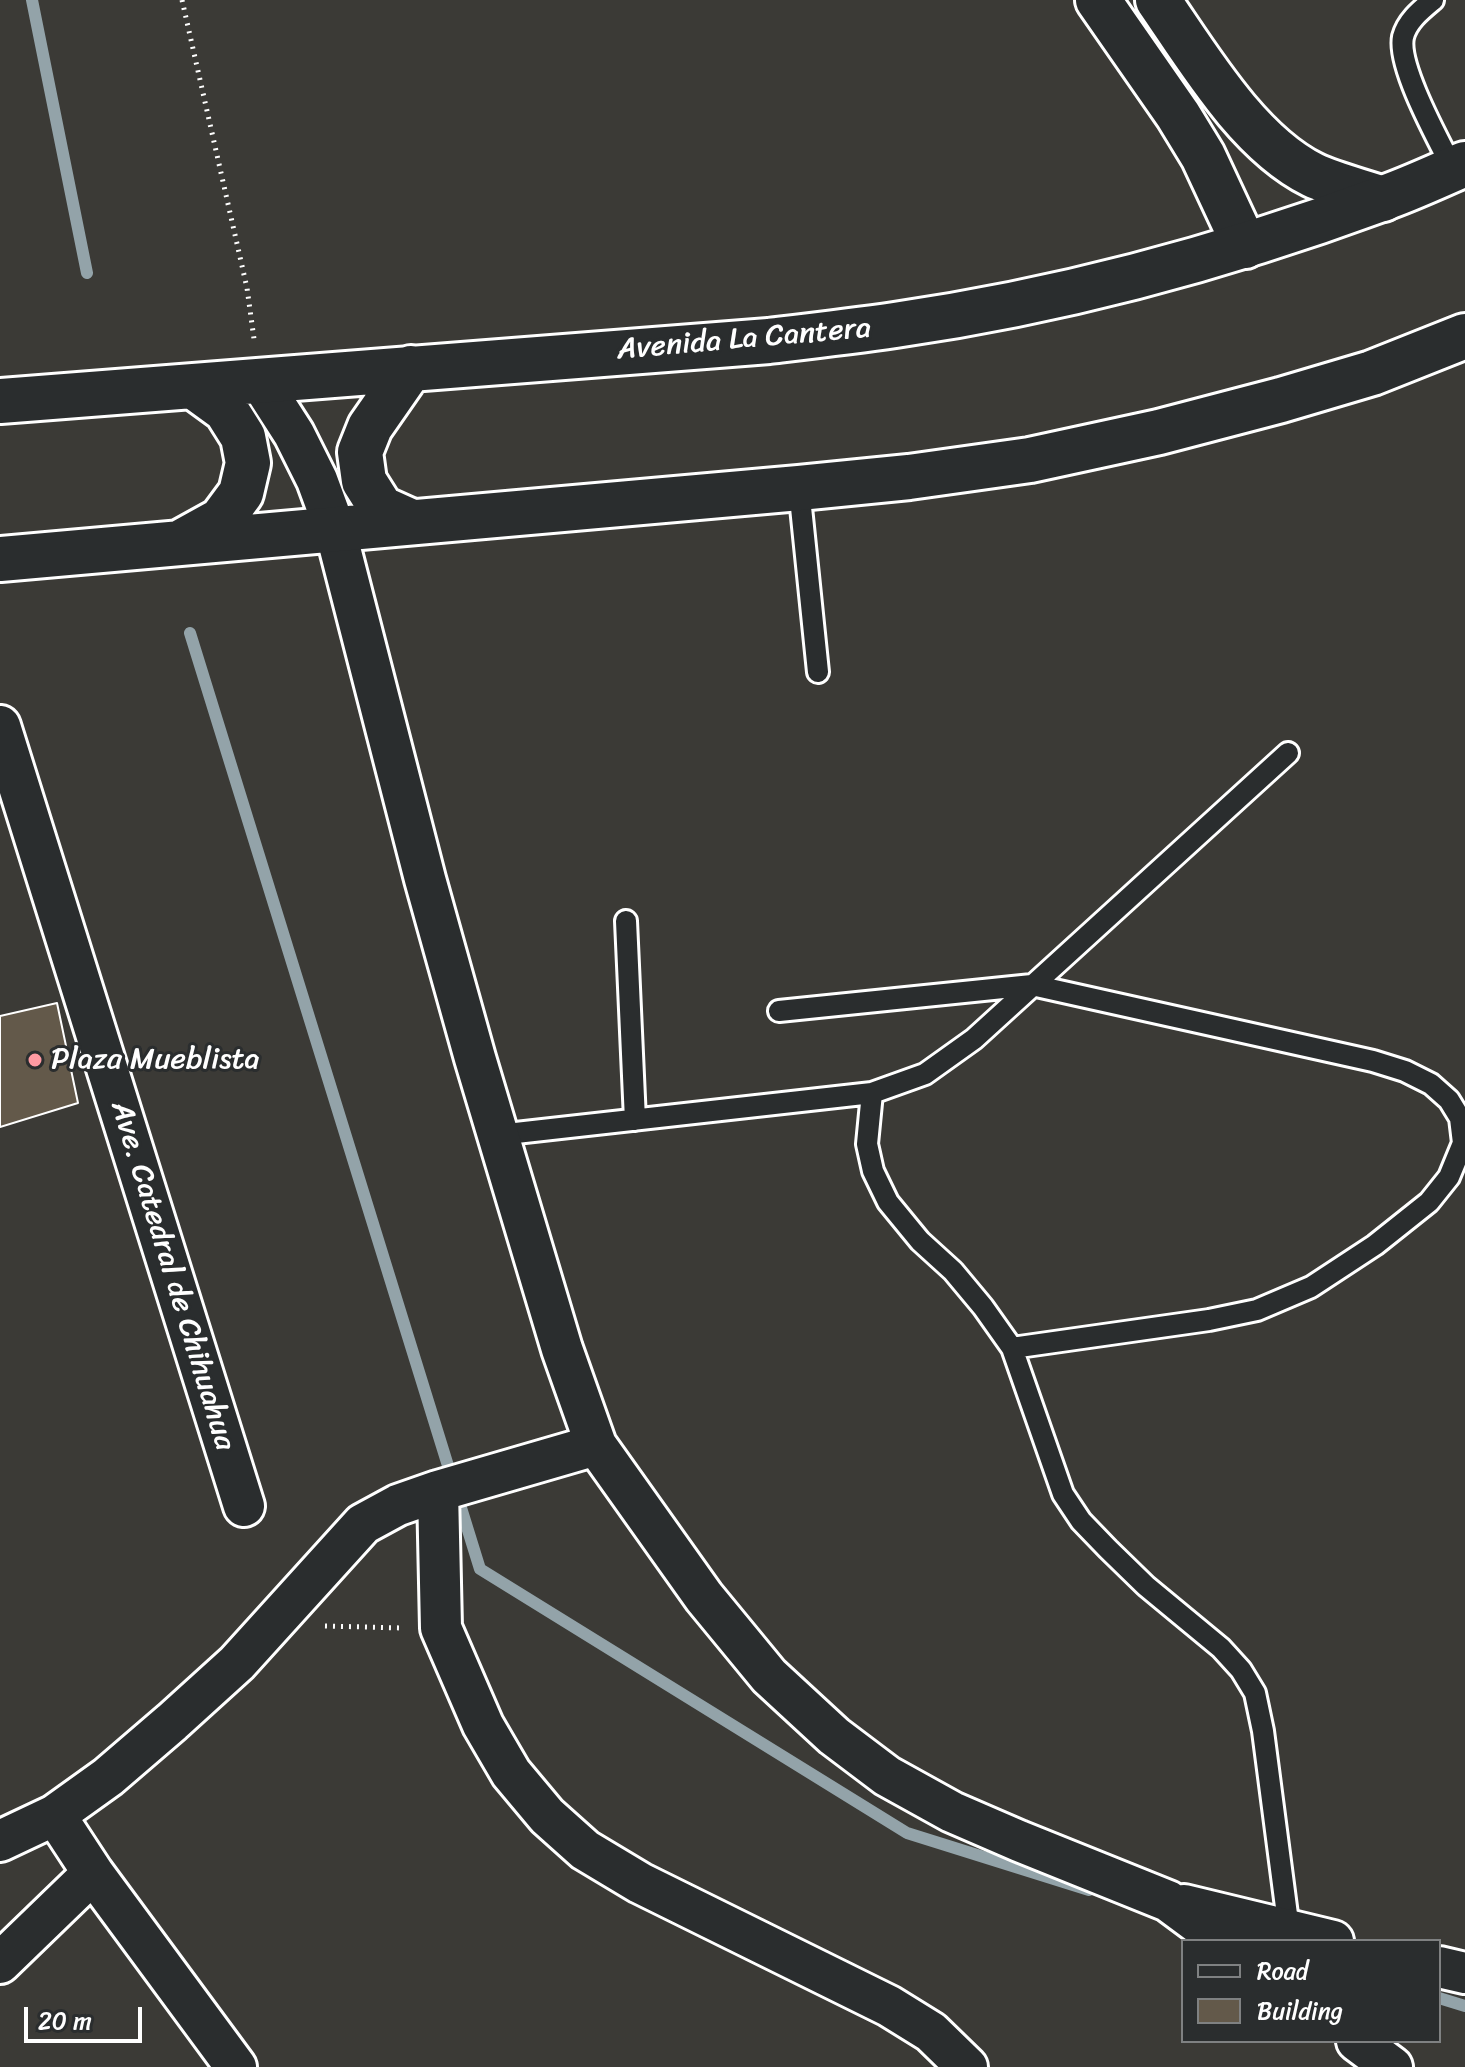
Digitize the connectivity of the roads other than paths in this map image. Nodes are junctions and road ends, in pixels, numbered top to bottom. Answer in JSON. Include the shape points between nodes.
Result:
{"nodes":[{"id":1,"x":1098,"y":0,"type":"edge"},
{"id":2,"x":1158,"y":0,"type":"edge"},
{"id":3,"x":1433,"y":0,"type":"edge"},
{"id":4,"x":1215,"y":83,"type":"junction"},
{"id":5,"x":1178,"y":115,"type":"junction"},
{"id":6,"x":1459,"y":167,"type":"edge"},
{"id":7,"x":1383,"y":199,"type":"junction"},
{"id":8,"x":1245,"y":246,"type":"junction"},
{"id":9,"x":1465,"y":336,"type":"edge"},
{"id":10,"x":411,"y":368,"type":"junction"},
{"id":11,"x":260,"y":381,"type":"junction"},
{"id":12,"x":193,"y":386,"type":"junction"},
{"id":13,"x":0,"y":401,"type":"edge"},
{"id":14,"x":799,"y":488,"type":"junction"},
{"id":15,"x":412,"y":522,"type":"junction"},
{"id":16,"x":335,"y":529,"type":"junction"},
{"id":17,"x":181,"y":543,"type":"junction"},
{"id":18,"x":0,"y":559,"type":"edge"},
{"id":19,"x":818,"y":672,"type":"dead end"},
{"id":20,"x":0,"y":726,"type":"edge"},
{"id":21,"x":1288,"y":753,"type":"dead end"},
{"id":22,"x":626,"y":921,"type":"dead end"},
{"id":23,"x":1032,"y":985,"type":"junction"},
{"id":24,"x":779,"y":1011,"type":"dead end"},
{"id":25,"x":872,"y":1093,"type":"junction"},
{"id":26,"x":635,"y":1120,"type":"junction"},
{"id":27,"x":498,"y":1135,"type":"junction"},
{"id":28,"x":1012,"y":1348,"type":"junction"},
{"id":29,"x":596,"y":1445,"type":"junction"},
{"id":30,"x":438,"y":1491,"type":"junction"},
{"id":31,"x":244,"y":1506,"type":"dead end"},
{"id":32,"x":55,"y":1815,"type":"junction"},
{"id":33,"x":0,"y":1841,"type":"edge"},
{"id":34,"x":93,"y":1873,"type":"junction"},
{"id":35,"x":1168,"y":1901,"type":"junction"},
{"id":36,"x":1289,"y":1930,"type":"junction"},
{"id":37,"x":1219,"y":1939,"type":"edge"},
{"id":38,"x":1325,"y":1939,"type":"edge"},
{"id":39,"x":0,"y":1963,"type":"edge"},
{"id":40,"x":1441,"y":1967,"type":"edge"},
{"id":41,"x":1465,"y":1973,"type":"edge"},
{"id":42,"x":1360,"y":2043,"type":"edge"},
{"id":43,"x":236,"y":2067,"type":"edge"},
{"id":44,"x":967,"y":2067,"type":"edge"},
{"id":45,"x":1392,"y":2067,"type":"edge"}],
"edges":[{"from":1,"to":5,"type":"main road"},
{"from":2,"to":4,"type":"main road"},
{"from":3,"to":6,"type":"lane","via":[[1415,15],[1403,36],[1402,55]]},
{"from":4,"to":5,"type":"street"},
{"from":4,"to":7,"type":"main road","via":[[1280,153],[1313,175]]},
{"from":5,"to":8,"type":"main road"},
{"from":6,"to":7,"type":"main road","name":"Avenida La Cantera"},
{"from":7,"to":8,"type":"main road","name":"Avenida La Cantera"},
{"from":8,"to":10,"type":"main road","name":"Avenida La Cantera","via":[[1097,285],[897,325],[769,341]]},
{"from":9,"to":14,"type":"main road","via":[[1372,373],[1159,432],[1030,460]]},
{"from":10,"to":11,"type":"main road","name":"Avenida La Cantera"},
{"from":10,"to":15,"type":"main road","via":[[370,427],[360,452],[364,481],[381,508]]},
{"from":11,"to":12,"type":"main road","name":"Avenida La Cantera"},
{"from":11,"to":16,"type":"street","via":[[306,457]]},
{"from":12,"to":13,"type":"main road","name":"Avenida La Cantera"},
{"from":12,"to":17,"type":"main road","via":[[226,410],[243,437],[248,463],[241,493],[221,520]]},
{"from":14,"to":15,"type":"main road"},
{"from":14,"to":19,"type":"lane"},
{"from":15,"to":16,"type":"main road"},
{"from":16,"to":17,"type":"main road"},
{"from":16,"to":27,"type":"street"},
{"from":17,"to":18,"type":"main road"},
{"from":20,"to":31,"type":"street","name":"Ave. Catedral de Chihuahua"},
{"from":21,"to":23,"type":"lane"},
{"from":22,"to":26,"type":"lane"},
{"from":23,"to":24,"type":"lane"},
{"from":23,"to":25,"type":"lane","via":[[974,1039],[925,1074]]},
{"from":23,"to":28,"type":"lane","via":[[1405,1071],[1449,1100],[1460,1118],[1463,1143],[1449,1177],[1429,1202],[1311,1287],[1257,1310],[1209,1320]]},
{"from":25,"to":26,"type":"lane"},
{"from":25,"to":28,"type":"lane","via":[[867,1144],[888,1202],[953,1271]]},
{"from":26,"to":27,"type":"lane"},
{"from":27,"to":29,"type":"street"},
{"from":28,"to":36,"type":"lane","via":[[1063,1494],[1081,1521],[1146,1586],[1221,1648],[1255,1693]]},
{"from":29,"to":30,"type":"street"},
{"from":29,"to":35,"type":"street","via":[[704,1597],[769,1676],[834,1736],[887,1776],[952,1812]]},
{"from":30,"to":32,"type":"street","via":[[363,1524],[237,1663],[108,1777]]},
{"from":30,"to":44,"type":"street","via":[[441,1628],[483,1725],[511,1773],[547,1816],[585,1850],[640,1883],[889,2006],[931,2032]]},
{"from":32,"to":33,"type":"street"},
{"from":32,"to":34,"type":"street"},
{"from":34,"to":39,"type":"street"},
{"from":34,"to":43,"type":"street"},
{"from":35,"to":36,"type":"street"},
{"from":35,"to":37,"type":"street"},
{"from":36,"to":38,"type":"street"},
{"from":40,"to":41,"type":"street"},
{"from":42,"to":45,"type":"street"}]}
